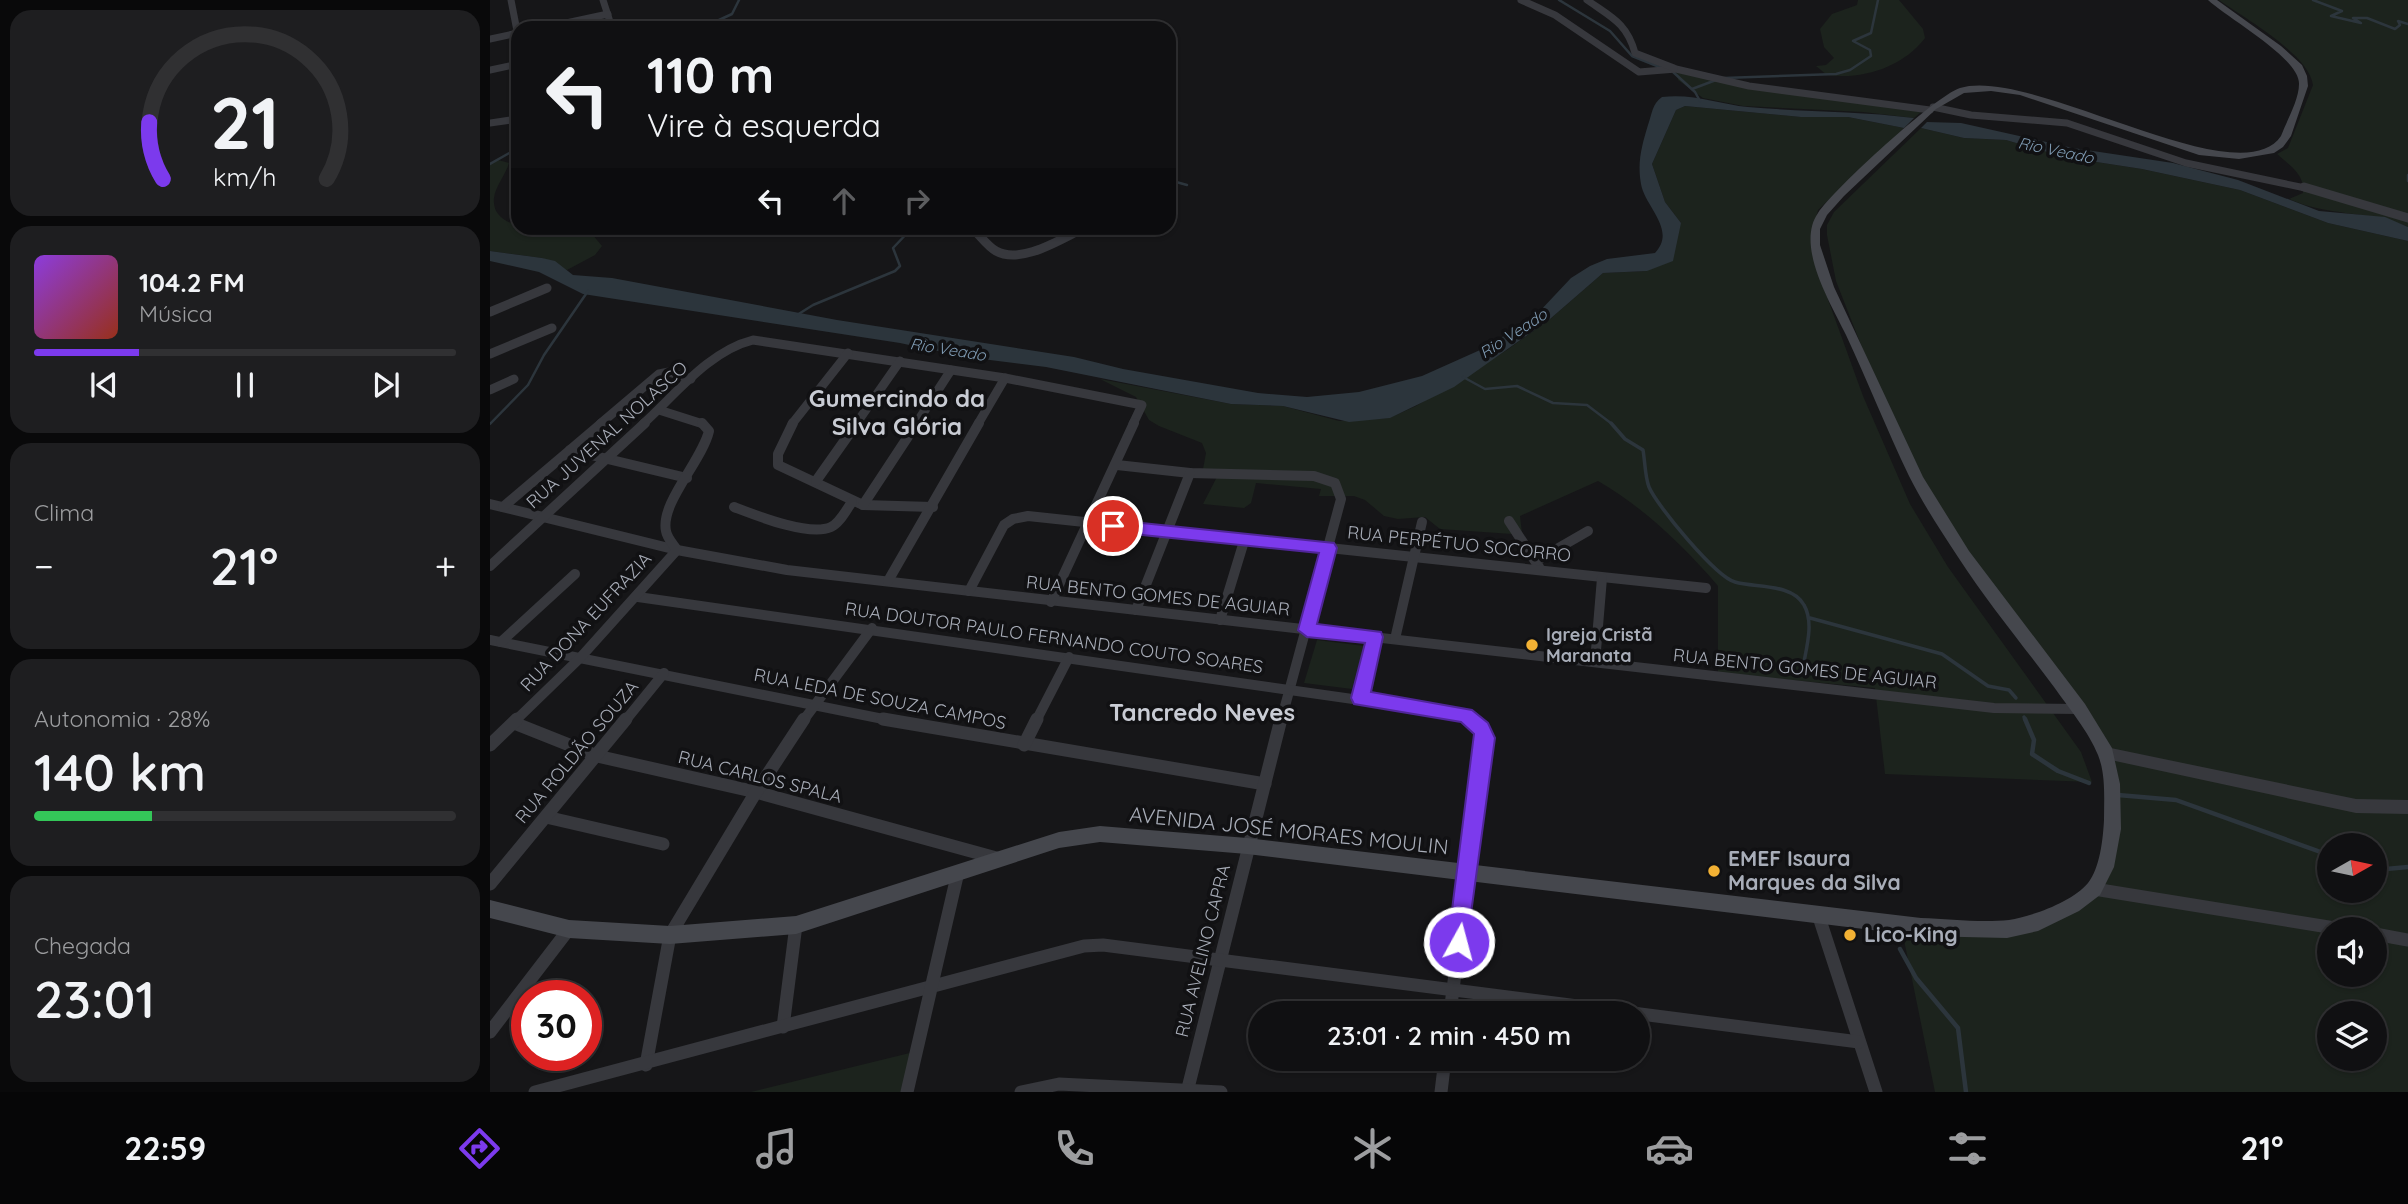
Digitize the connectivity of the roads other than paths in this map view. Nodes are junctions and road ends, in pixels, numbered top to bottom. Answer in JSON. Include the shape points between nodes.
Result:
{"nodes":[{"id":1,"x":511,"y":0,"type":"edge"},
{"id":2,"x":603,"y":0,"type":"edge"},
{"id":3,"x":1521,"y":0,"type":"edge"},
{"id":4,"x":1587,"y":0,"type":"edge"},
{"id":5,"x":2212,"y":0,"type":"edge"},
{"id":6,"x":609,"y":16,"type":"junction"},
{"id":7,"x":515,"y":21,"type":"edge"},
{"id":8,"x":581,"y":21,"type":"edge"},
{"id":9,"x":589,"y":21,"type":"edge"},
{"id":10,"x":610,"y":21,"type":"edge"},
{"id":11,"x":511,"y":37,"type":"edge"},
{"id":12,"x":490,"y":42,"type":"edge"},
{"id":13,"x":511,"y":66,"type":"edge"},
{"id":14,"x":1676,"y":69,"type":"junction"},
{"id":15,"x":490,"y":70,"type":"edge"},
{"id":16,"x":1929,"y":111,"type":"junction"},
{"id":17,"x":2408,"y":218,"type":"edge"},
{"id":18,"x":979,"y":235,"type":"edge"},
{"id":19,"x":1069,"y":235,"type":"edge"},
{"id":20,"x":547,"y":288,"type":"dead end"},
{"id":21,"x":490,"y":312,"type":"edge"},
{"id":22,"x":552,"y":328,"type":"dead end"},
{"id":23,"x":848,"y":353,"type":"junction"},
{"id":24,"x":490,"y":355,"type":"edge"},
{"id":25,"x":900,"y":361,"type":"junction"},
{"id":26,"x":951,"y":370,"type":"junction"},
{"id":27,"x":1005,"y":378,"type":"junction"},
{"id":28,"x":514,"y":379,"type":"dead end"},
{"id":29,"x":691,"y":379,"type":"junction"},
{"id":30,"x":490,"y":390,"type":"edge"},
{"id":31,"x":659,"y":410,"type":"junction"},
{"id":32,"x":570,"y":450,"type":"junction"},
{"id":33,"x":605,"y":459,"type":"junction"},
{"id":34,"x":1116,"y":465,"type":"junction"},
{"id":35,"x":1190,"y":473,"type":"junction"},
{"id":36,"x":687,"y":478,"type":"junction"},
{"id":37,"x":816,"y":481,"type":"junction"},
{"id":38,"x":858,"y":503,"type":"junction"},
{"id":39,"x":490,"y":504,"type":"edge"},
{"id":40,"x":503,"y":507,"type":"junction"},
{"id":41,"x":734,"y":507,"type":"dead end"},
{"id":42,"x":933,"y":507,"type":"junction"},
{"id":43,"x":540,"y":517,"type":"junction"},
{"id":44,"x":1509,"y":521,"type":"dead end"},
{"id":45,"x":1422,"y":522,"type":"dead end"},
{"id":46,"x":1087,"y":524,"type":"junction"},
{"id":47,"x":1166,"y":529,"type":"junction"},
{"id":48,"x":1588,"y":531,"type":"dead end"},
{"id":49,"x":1245,"y":538,"type":"junction"},
{"id":50,"x":1329,"y":548,"type":"junction"},
{"id":51,"x":677,"y":551,"type":"junction"},
{"id":52,"x":1415,"y":558,"type":"junction"},
{"id":53,"x":1538,"y":565,"type":"junction"},
{"id":54,"x":490,"y":566,"type":"edge"},
{"id":55,"x":575,"y":574,"type":"dead end"},
{"id":56,"x":1602,"y":578,"type":"junction"},
{"id":57,"x":888,"y":581,"type":"junction"},
{"id":58,"x":1706,"y":588,"type":"dead end"},
{"id":59,"x":969,"y":591,"type":"junction"},
{"id":60,"x":638,"y":597,"type":"junction"},
{"id":61,"x":1051,"y":602,"type":"junction"},
{"id":62,"x":1136,"y":610,"type":"junction"},
{"id":63,"x":1220,"y":620,"type":"junction"},
{"id":64,"x":872,"y":628,"type":"junction"},
{"id":65,"x":1307,"y":630,"type":"junction"},
{"id":66,"x":1375,"y":637,"type":"junction"},
{"id":67,"x":1395,"y":639,"type":"junction"},
{"id":68,"x":496,"y":641,"type":"edge"},
{"id":69,"x":1069,"y":657,"type":"junction"},
{"id":70,"x":580,"y":658,"type":"junction"},
{"id":71,"x":1595,"y":663,"type":"junction"},
{"id":72,"x":664,"y":673,"type":"junction"},
{"id":73,"x":1290,"y":691,"type":"junction"},
{"id":74,"x":1360,"y":698,"type":"junction"},
{"id":75,"x":813,"y":706,"type":"junction"},
{"id":76,"x":2079,"y":709,"type":"junction"},
{"id":77,"x":514,"y":723,"type":"junction"},
{"id":78,"x":490,"y":745,"type":"edge"},
{"id":79,"x":1024,"y":745,"type":"junction"},
{"id":80,"x":2106,"y":753,"type":"junction"},
{"id":81,"x":597,"y":756,"type":"junction"},
{"id":82,"x":1265,"y":784,"type":"junction"},
{"id":83,"x":757,"y":792,"type":"junction"},
{"id":84,"x":2408,"y":807,"type":"edge"},
{"id":85,"x":546,"y":817,"type":"junction"},
{"id":86,"x":663,"y":844,"type":"dead end"},
{"id":87,"x":1247,"y":846,"type":"junction"},
{"id":88,"x":1000,"y":859,"type":"junction"},
{"id":89,"x":958,"y":872,"type":"junction"},
{"id":90,"x":1467,"y":873,"type":"junction"},
{"id":91,"x":490,"y":884,"type":"edge"},
{"id":92,"x":2094,"y":889,"type":"junction"},
{"id":93,"x":490,"y":909,"type":"edge"},
{"id":94,"x":1818,"y":914,"type":"junction"},
{"id":95,"x":796,"y":925,"type":"junction"},
{"id":96,"x":2317,"y":925,"type":"edge"},
{"id":97,"x":569,"y":929,"type":"junction"},
{"id":98,"x":670,"y":935,"type":"junction"},
{"id":99,"x":2387,"y":936,"type":"edge"},
{"id":100,"x":2408,"y":940,"type":"edge"},
{"id":101,"x":1218,"y":959,"type":"junction"},
{"id":102,"x":1453,"y":988,"type":"junction"},
{"id":103,"x":931,"y":989,"type":"junction"},
{"id":104,"x":1451,"y":1001,"type":"edge"},
{"id":105,"x":783,"y":1027,"type":"junction"},
{"id":106,"x":490,"y":1031,"type":"edge"},
{"id":107,"x":1859,"y":1042,"type":"junction"},
{"id":108,"x":646,"y":1065,"type":"junction"},
{"id":109,"x":1444,"y":1071,"type":"edge"},
{"id":110,"x":1188,"y":1088,"type":"junction"},
{"id":111,"x":535,"y":1092,"type":"edge"},
{"id":112,"x":907,"y":1092,"type":"edge"},
{"id":113,"x":1021,"y":1092,"type":"edge"},
{"id":114,"x":1221,"y":1092,"type":"edge"},
{"id":115,"x":1441,"y":1092,"type":"edge"},
{"id":116,"x":1876,"y":1092,"type":"edge"}],
"edges":[{"from":1,"to":7,"type":"street"},
{"from":2,"to":6,"type":"street"},
{"from":3,"to":14,"type":"street","via":[[1561,19],[1632,69],[1644,73]]},
{"from":4,"to":14,"type":"street","via":[[1623,26],[1635,53]]},
{"from":5,"to":16,"type":"main road","via":[[2278,48],[2304,76],[2286,136],[2272,150],[2239,156],[2199,152],[2022,93],[1991,88],[1952,93]]},
{"from":6,"to":8,"type":"street"},
{"from":6,"to":9,"type":"street"},
{"from":6,"to":10,"type":"street"},
{"from":11,"to":12,"type":"street"},
{"from":13,"to":15,"type":"street"},
{"from":14,"to":16,"type":"street","via":[[1749,86]]},
{"from":16,"to":17,"type":"street","via":[[2067,123],[2186,163],[2305,186]]},
{"from":16,"to":76,"type":"main road","via":[[1822,214],[1815,237],[1820,267],[1933,507]]},
{"from":18,"to":19,"type":"street","via":[[1005,254],[1041,248]]},
{"from":20,"to":21,"type":"street"},
{"from":22,"to":24,"type":"street"},
{"from":23,"to":25,"type":"street"},
{"from":23,"to":29,"type":"street","name":"RUA JUVENAL NOLASCO","via":[[753,340],[733,345]]},
{"from":23,"to":37,"type":"street","via":[[818,388],[777,452],[778,465],[784,470]]},
{"from":25,"to":26,"type":"street"},
{"from":25,"to":37,"type":"street"},
{"from":26,"to":27,"type":"street"},
{"from":26,"to":38,"type":"street"},
{"from":27,"to":34,"type":"street","via":[[1142,405]]},
{"from":27,"to":42,"type":"street"},
{"from":28,"to":30,"type":"street"},
{"from":29,"to":31,"type":"street","name":"RUA JUVENAL NOLASCO"},
{"from":29,"to":32,"type":"street","via":[[669,372],[659,374]]},
{"from":31,"to":33,"type":"street","name":"RUA JUVENAL NOLASCO"},
{"from":31,"to":36,"type":"street","via":[[694,419],[708,428],[702,453]]},
{"from":32,"to":33,"type":"street"},
{"from":32,"to":40,"type":"street"},
{"from":33,"to":36,"type":"street"},
{"from":33,"to":43,"type":"street","name":"RUA JUVENAL NOLASCO"},
{"from":34,"to":35,"type":"street"},
{"from":34,"to":46,"type":"street"},
{"from":35,"to":47,"type":"street"},
{"from":35,"to":50,"type":"street","name":"RUA AVELINO CAPRA","via":[[1314,476],[1335,484],[1341,499]]},
{"from":36,"to":51,"type":"street","via":[[667,518],[666,531]]},
{"from":37,"to":38,"type":"street"},
{"from":38,"to":41,"type":"street","via":[[825,529]]},
{"from":38,"to":42,"type":"street"},
{"from":39,"to":40,"type":"street","name":"RUA BENTO GOMES DE AGUIAR"},
{"from":40,"to":43,"type":"street","name":"RUA BENTO GOMES DE AGUIAR"},
{"from":42,"to":57,"type":"street"},
{"from":43,"to":51,"type":"street","name":"RUA BENTO GOMES DE AGUIAR"},
{"from":43,"to":54,"type":"street","name":"RUA JUVENAL NOLASCO"},
{"from":44,"to":53,"type":"street"},
{"from":45,"to":52,"type":"street"},
{"from":46,"to":47,"type":"street","name":"RUA PERPÉTUO SOCORRO"},
{"from":46,"to":59,"type":"street","name":"RUA PERPÉTUO SOCORRO","via":[[1028,516],[1008,522]]},
{"from":46,"to":61,"type":"street"},
{"from":47,"to":49,"type":"street","name":"RUA PERPÉTUO SOCORRO"},
{"from":47,"to":62,"type":"street"},
{"from":48,"to":53,"type":"street","name":"RUA PERPÉTUO SOCORRO"},
{"from":49,"to":50,"type":"street","name":"RUA PERPÉTUO SOCORRO"},
{"from":49,"to":63,"type":"street"},
{"from":50,"to":52,"type":"street","name":"RUA PERPÉTUO SOCORRO"},
{"from":50,"to":65,"type":"street","name":"RUA AVELINO CAPRA"},
{"from":51,"to":57,"type":"street","name":"RUA BENTO GOMES DE AGUIAR"},
{"from":51,"to":60,"type":"street","name":"RUA DONA EUFRAZIA"},
{"from":52,"to":53,"type":"street","name":"RUA PERPÉTUO SOCORRO"},
{"from":52,"to":67,"type":"street"},
{"from":53,"to":56,"type":"street","name":"RUA PERPÉTUO SOCORRO"},
{"from":55,"to":68,"type":"street"},
{"from":56,"to":58,"type":"street","name":"RUA PERPÉTUO SOCORRO"},
{"from":56,"to":71,"type":"street"},
{"from":57,"to":59,"type":"street","name":"RUA BENTO GOMES DE AGUIAR"},
{"from":59,"to":61,"type":"street","name":"RUA BENTO GOMES DE AGUIAR"},
{"from":60,"to":64,"type":"street","name":"RUA DOUTOR PAULO FERNANDO COUTO SOARES"},
{"from":60,"to":70,"type":"street","name":"RUA DONA EUFRAZIA"},
{"from":61,"to":62,"type":"street","name":"RUA BENTO GOMES DE AGUIAR"},
{"from":62,"to":63,"type":"street","name":"RUA BENTO GOMES DE AGUIAR"},
{"from":63,"to":65,"type":"street","name":"RUA BENTO GOMES DE AGUIAR"},
{"from":64,"to":69,"type":"street","name":"RUA DOUTOR PAULO FERNANDO COUTO SOARES"},
{"from":64,"to":75,"type":"street"},
{"from":65,"to":66,"type":"street","name":"RUA BENTO GOMES DE AGUIAR"},
{"from":65,"to":73,"type":"street","name":"RUA AVELINO CAPRA"},
{"from":66,"to":67,"type":"street","name":"RUA BENTO GOMES DE AGUIAR"},
{"from":66,"to":74,"type":"street"},
{"from":67,"to":71,"type":"street","name":"RUA BENTO GOMES DE AGUIAR"},
{"from":68,"to":70,"type":"street","name":"RUA LEDA DE SOUZA CAMPOS"},
{"from":69,"to":73,"type":"street","name":"RUA DOUTOR PAULO FERNANDO COUTO SOARES"},
{"from":69,"to":79,"type":"street"},
{"from":70,"to":72,"type":"street","name":"RUA LEDA DE SOUZA CAMPOS"},
{"from":70,"to":77,"type":"street","name":"RUA DONA EUFRAZIA"},
{"from":71,"to":76,"type":"street","name":"RUA BENTO GOMES DE AGUIAR","via":[[2003,709]]},
{"from":72,"to":75,"type":"street","name":"RUA LEDA DE SOUZA CAMPOS"},
{"from":72,"to":81,"type":"street","name":"RUA ROLDÃO SOUZA"},
{"from":73,"to":74,"type":"street","name":"RUA DOUTOR PAULO FERNANDO COUTO SOARES"},
{"from":73,"to":82,"type":"street","name":"RUA AVELINO CAPRA"},
{"from":74,"to":90,"type":"street","name":"RUA DOUTOR PAULO FERNANDO COUTO SOARES","via":[[1465,715],[1476,722],[1485,738]]},
{"from":75,"to":79,"type":"street","name":"RUA LEDA DE SOUZA CAMPOS"},
{"from":75,"to":83,"type":"street"},
{"from":76,"to":80,"type":"main road"},
{"from":77,"to":78,"type":"street","name":"RUA DONA EUFRAZIA"},
{"from":77,"to":81,"type":"street","name":"RUA CARLOS SPALA"},
{"from":79,"to":82,"type":"street","name":"RUA LEDA DE SOUZA CAMPOS"},
{"from":80,"to":84,"type":"street","via":[[2356,806]]},
{"from":80,"to":92,"type":"main road","via":[[2112,784],[2112,829]]},
{"from":81,"to":83,"type":"street","name":"RUA CARLOS SPALA"},
{"from":81,"to":85,"type":"street","name":"RUA ROLDÃO SOUZA"},
{"from":82,"to":87,"type":"street","name":"RUA AVELINO CAPRA"},
{"from":83,"to":88,"type":"street","name":"RUA CARLOS SPALA"},
{"from":83,"to":98,"type":"street"},
{"from":85,"to":86,"type":"street"},
{"from":85,"to":91,"type":"street","name":"RUA ROLDÃO SOUZA"},
{"from":87,"to":88,"type":"main road","name":"AVENIDA JOSÉ MORAES MOULIN","via":[[1100,834],[1059,840]]},
{"from":87,"to":90,"type":"main road","name":"AVENIDA JOSÉ MORAES MOULIN"},
{"from":87,"to":101,"type":"street","name":"RUA AVELINO CAPRA"},
{"from":88,"to":89,"type":"main road","name":"AVENIDA JOSÉ MORAES MOULIN"},
{"from":89,"to":95,"type":"main road","name":"AVENIDA JOSÉ MORAES MOULIN"},
{"from":89,"to":103,"type":"street"},
{"from":90,"to":94,"type":"main road","name":"AVENIDA JOSÉ MORAES MOULIN"},
{"from":90,"to":102,"type":"street"},
{"from":92,"to":94,"type":"main road","name":"AVENIDA JOSÉ MORAES MOULIN","via":[[2058,915],[2007,929],[1921,927]]},
{"from":92,"to":96,"type":"street"},
{"from":93,"to":97,"type":"main road","name":"AVENIDA JOSÉ MORAES MOULIN"},
{"from":94,"to":107,"type":"street"},
{"from":95,"to":98,"type":"main road","name":"AVENIDA JOSÉ MORAES MOULIN"},
{"from":95,"to":105,"type":"street"},
{"from":97,"to":98,"type":"main road","name":"AVENIDA JOSÉ MORAES MOULIN"},
{"from":97,"to":106,"type":"street"},
{"from":98,"to":108,"type":"street"},
{"from":99,"to":100,"type":"street"},
{"from":101,"to":102,"type":"street"},
{"from":101,"to":103,"type":"street","via":[[1084,946]]},
{"from":101,"to":110,"type":"street","name":"RUA AVELINO CAPRA"},
{"from":102,"to":104,"type":"street"},
{"from":102,"to":107,"type":"street"},
{"from":103,"to":105,"type":"street"},
{"from":103,"to":112,"type":"street"},
{"from":105,"to":108,"type":"street"},
{"from":107,"to":116,"type":"street"},
{"from":108,"to":111,"type":"street"},
{"from":109,"to":115,"type":"street"},
{"from":110,"to":113,"type":"street","via":[[1059,1084]]},
{"from":110,"to":114,"type":"street"}]}
